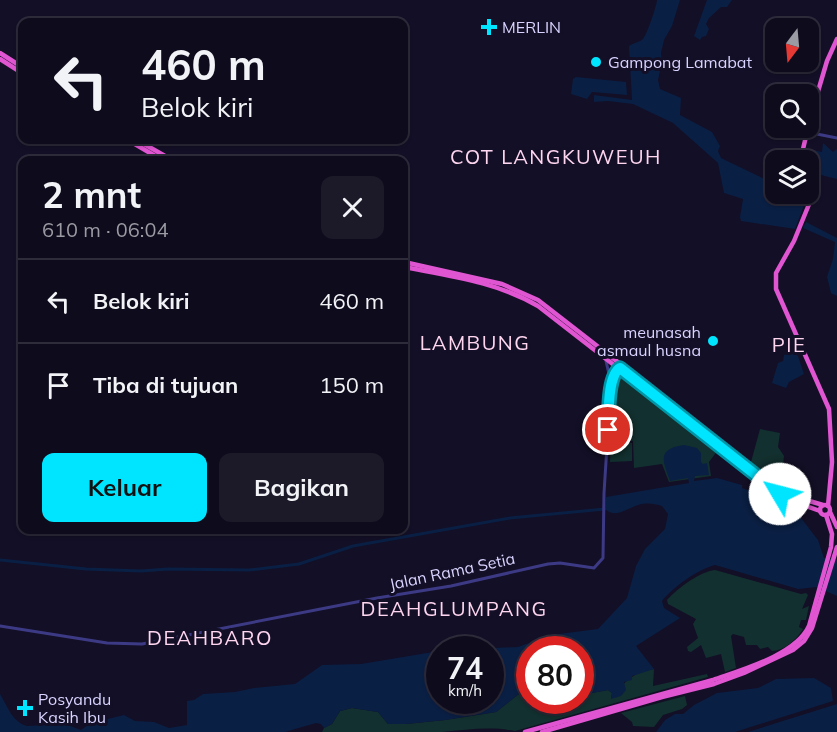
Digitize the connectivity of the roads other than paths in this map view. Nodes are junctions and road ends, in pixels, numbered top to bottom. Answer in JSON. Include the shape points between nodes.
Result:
{"nodes":[{"id":1,"x":837,"y":39,"type":"edge"},
{"id":2,"x":0,"y":53,"type":"edge"},
{"id":3,"x":0,"y":59,"type":"edge"},
{"id":4,"x":18,"y":64,"type":"edge"},
{"id":5,"x":18,"y":70,"type":"edge"},
{"id":6,"x":819,"y":90,"type":"edge"},
{"id":7,"x":819,"y":132,"type":"edge"},
{"id":8,"x":837,"y":138,"type":"edge"},
{"id":9,"x":135,"y":144,"type":"edge"},
{"id":10,"x":144,"y":144,"type":"edge"},
{"id":11,"x":155,"y":156,"type":"edge"},
{"id":12,"x":165,"y":156,"type":"edge"},
{"id":13,"x":809,"y":204,"type":"edge"},
{"id":14,"x":408,"y":265,"type":"edge"},
{"id":15,"x":408,"y":265,"type":"edge"},
{"id":16,"x":605,"y":357,"type":"junction"},
{"id":17,"x":620,"y":368,"type":"junction"},
{"id":18,"x":611,"y":383,"type":"junction"},
{"id":19,"x":827,"y":509,"type":"junction"},
{"id":20,"x":837,"y":527,"type":"edge"},
{"id":21,"x":837,"y":547,"type":"edge"},
{"id":22,"x":831,"y":557,"type":"junction"},
{"id":23,"x":0,"y":626,"type":"edge"},
{"id":24,"x":713,"y":682,"type":"junction"},
{"id":25,"x":525,"y":732,"type":"edge"},
{"id":26,"x":542,"y":732,"type":"edge"}],
"edges":[{"from":1,"to":6,"type":"highway"},
{"from":2,"to":4,"type":"highway"},
{"from":3,"to":5,"type":"highway"},
{"from":7,"to":8,"type":"street"},
{"from":9,"to":11,"type":"highway"},
{"from":10,"to":12,"type":"highway"},
{"from":13,"to":19,"type":"highway","via":[[774,280],[830,416],[832,462]]},
{"from":14,"to":19,"type":"highway","via":[[492,281],[538,300],[783,490]]},
{"from":15,"to":16,"type":"highway","via":[[511,292],[538,306]]},
{"from":16,"to":17,"type":"highway"},
{"from":16,"to":18,"type":"street"},
{"from":17,"to":18,"type":"street"},
{"from":17,"to":19,"type":"highway","via":[[780,494],[820,511]]},
{"from":18,"to":23,"type":"street","name":"Jalan Rama Setia","via":[[603,558],[598,565],[590,568],[548,564],[142,645]]},
{"from":19,"to":20,"type":"highway"},
{"from":19,"to":22,"type":"highway"},
{"from":21,"to":22,"type":"highway"},
{"from":22,"to":24,"type":"highway","via":[[808,626],[798,642]]},
{"from":24,"to":25,"type":"highway"},
{"from":24,"to":26,"type":"highway"}]}
